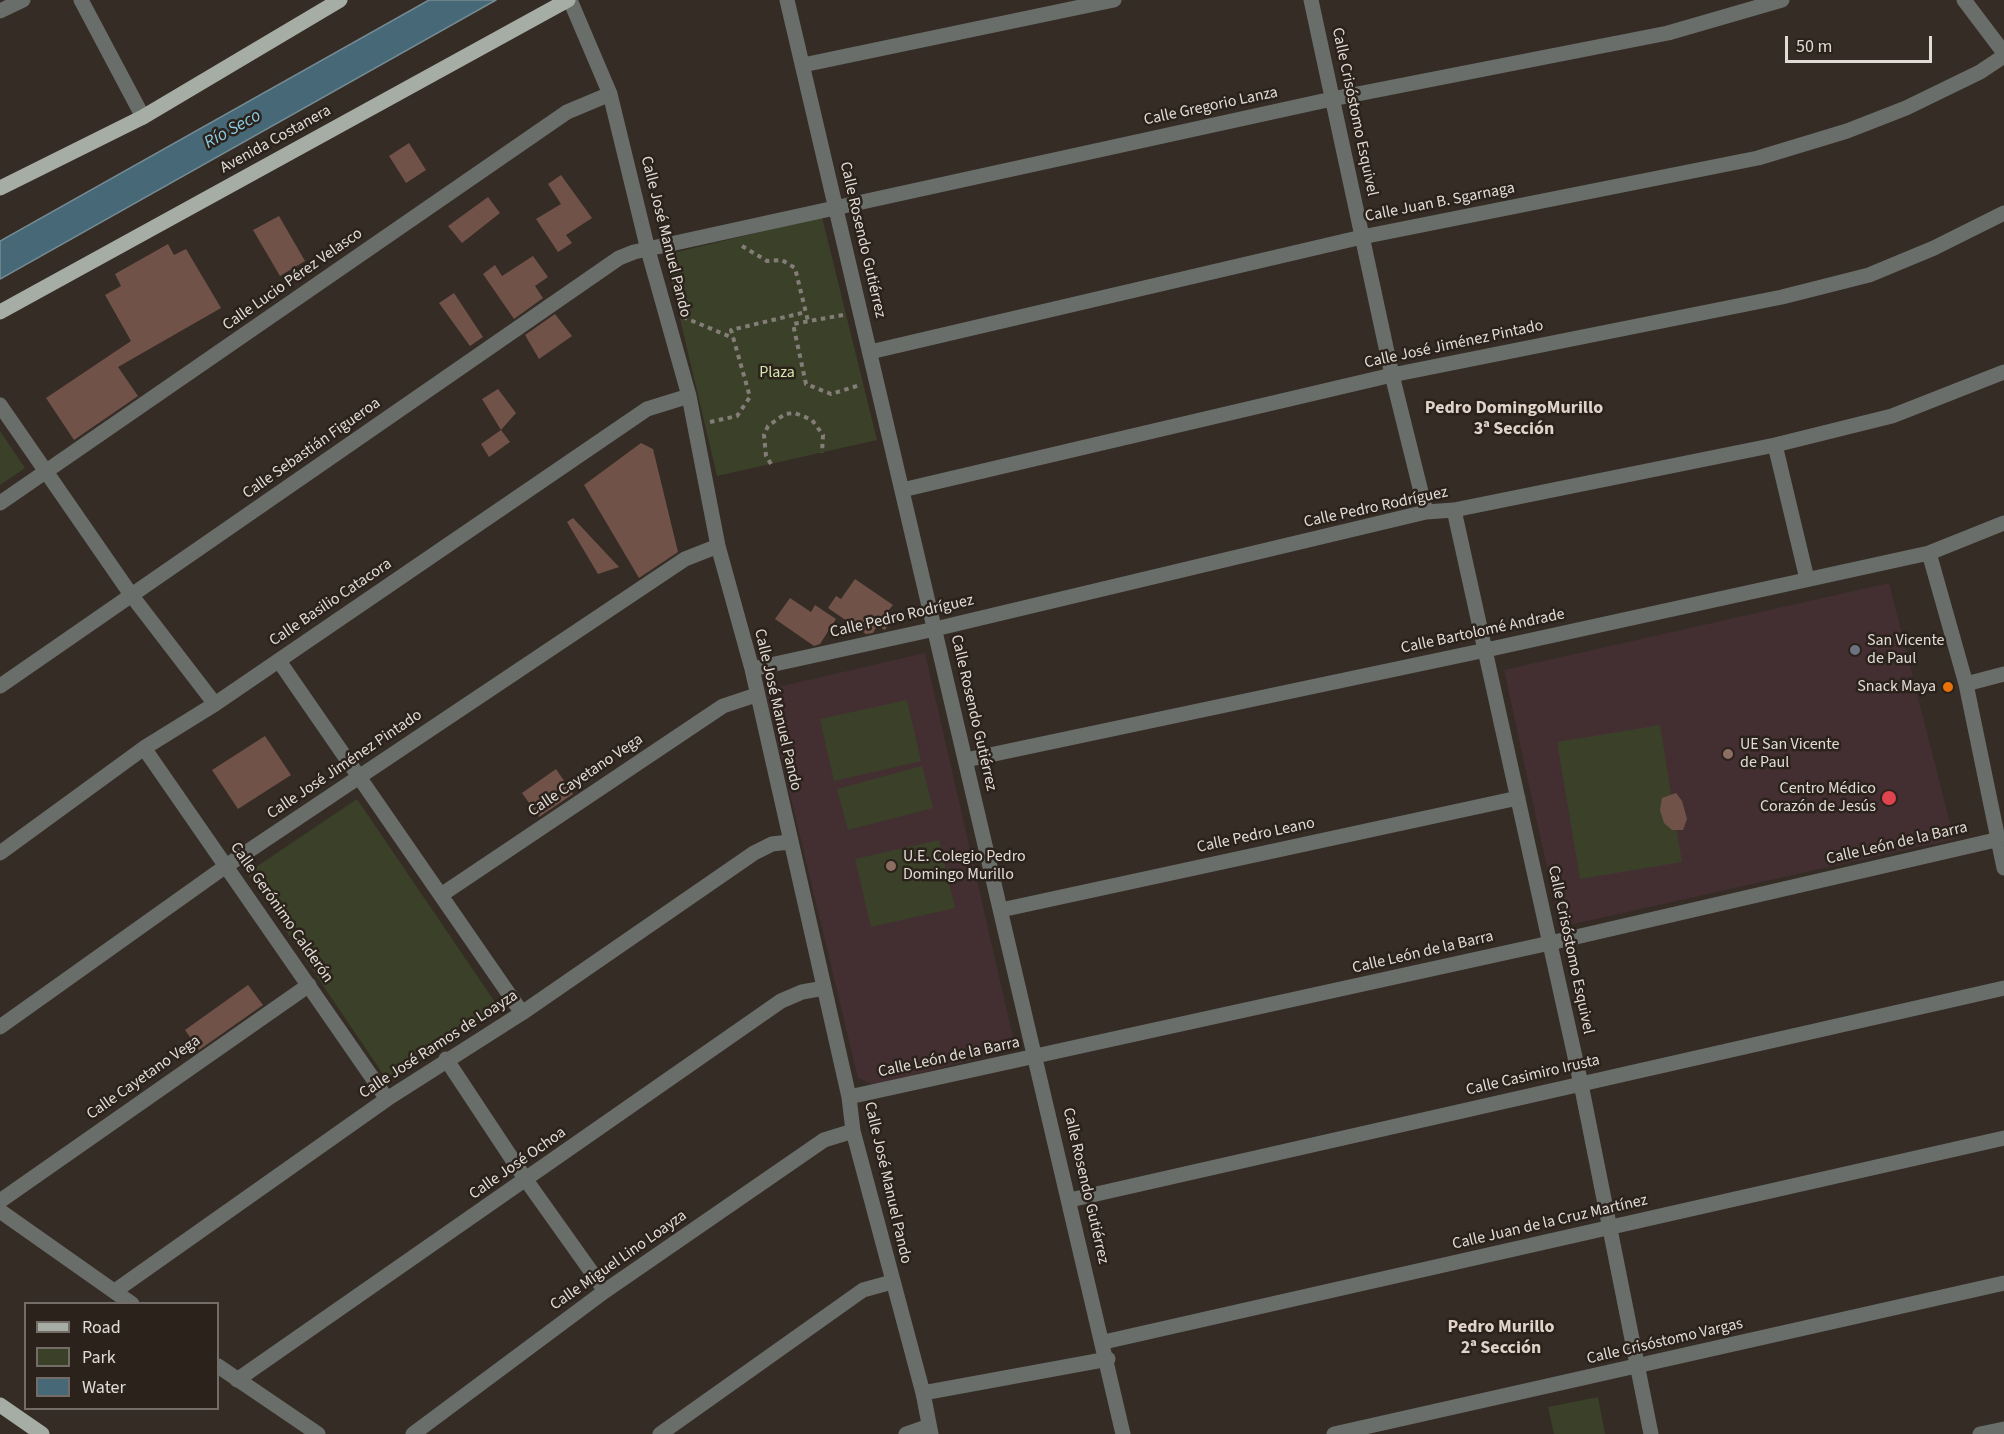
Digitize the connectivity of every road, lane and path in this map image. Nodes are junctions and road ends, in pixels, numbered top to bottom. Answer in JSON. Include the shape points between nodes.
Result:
{"nodes":[{"id":1,"x":23,"y":0,"type":"edge"},
{"id":2,"x":81,"y":0,"type":"edge"},
{"id":3,"x":340,"y":0,"type":"edge"},
{"id":4,"x":569,"y":0,"type":"edge"},
{"id":5,"x":787,"y":0,"type":"edge"},
{"id":6,"x":1114,"y":0,"type":"edge"},
{"id":7,"x":1311,"y":0,"type":"edge"},
{"id":8,"x":1782,"y":0,"type":"edge"},
{"id":9,"x":1964,"y":0,"type":"edge"},
{"id":10,"x":0,"y":11,"type":"edge"},
{"id":11,"x":2004,"y":54,"type":"edge"},
{"id":12,"x":802,"y":65,"type":"junction"},
{"id":13,"x":610,"y":93,"type":"junction"},
{"id":14,"x":1332,"y":99,"type":"junction"},
{"id":15,"x":143,"y":117,"type":"junction"},
{"id":16,"x":0,"y":188,"type":"edge"},
{"id":17,"x":836,"y":208,"type":"junction"},
{"id":18,"x":2004,"y":213,"type":"edge"},
{"id":19,"x":1362,"y":237,"type":"junction"},
{"id":20,"x":740,"y":245,"type":"dead end"},
{"id":21,"x":648,"y":250,"type":"junction"},
{"id":22,"x":0,"y":312,"type":"edge"},
{"id":23,"x":806,"y":312,"type":"junction"},
{"id":24,"x":847,"y":314,"type":"dead end"},
{"id":25,"x":680,"y":315,"type":"dead end"},
{"id":26,"x":808,"y":321,"type":"junction"},
{"id":27,"x":733,"y":338,"type":"junction"},
{"id":28,"x":870,"y":352,"type":"junction"},
{"id":29,"x":2004,"y":372,"type":"edge"},
{"id":30,"x":1392,"y":375,"type":"junction"},
{"id":31,"x":864,"y":384,"type":"dead end"},
{"id":32,"x":688,"y":396,"type":"junction"},
{"id":33,"x":0,"y":405,"type":"edge"},
{"id":34,"x":705,"y":423,"type":"dead end"},
{"id":35,"x":1775,"y":445,"type":"junction"},
{"id":36,"x":822,"y":453,"type":"dead end"},
{"id":37,"x":771,"y":464,"type":"dead end"},
{"id":38,"x":45,"y":473,"type":"junction"},
{"id":39,"x":902,"y":490,"type":"junction"},
{"id":40,"x":0,"y":503,"type":"edge"},
{"id":41,"x":1454,"y":510,"type":"junction"},
{"id":42,"x":1426,"y":513,"type":"junction"},
{"id":43,"x":2004,"y":523,"type":"edge"},
{"id":44,"x":718,"y":546,"type":"junction"},
{"id":45,"x":1929,"y":553,"type":"junction"},
{"id":46,"x":1807,"y":579,"type":"junction"},
{"id":47,"x":132,"y":596,"type":"junction"},
{"id":48,"x":935,"y":629,"type":"junction"},
{"id":49,"x":1486,"y":650,"type":"junction"},
{"id":50,"x":279,"y":661,"type":"junction"},
{"id":51,"x":752,"y":669,"type":"junction"},
{"id":52,"x":2004,"y":674,"type":"edge"},
{"id":53,"x":1966,"y":684,"type":"junction"},
{"id":54,"x":0,"y":686,"type":"edge"},
{"id":55,"x":756,"y":694,"type":"junction"},
{"id":56,"x":215,"y":704,"type":"junction"},
{"id":57,"x":144,"y":748,"type":"junction"},
{"id":58,"x":966,"y":760,"type":"junction"},
{"id":59,"x":359,"y":777,"type":"junction"},
{"id":60,"x":1518,"y":798,"type":"junction"},
{"id":61,"x":2001,"y":839,"type":"edge"},
{"id":62,"x":789,"y":842,"type":"junction"},
{"id":63,"x":0,"y":853,"type":"edge"},
{"id":64,"x":226,"y":866,"type":"junction"},
{"id":65,"x":2004,"y":868,"type":"edge"},
{"id":66,"x":441,"y":895,"type":"junction"},
{"id":67,"x":1001,"y":910,"type":"junction"},
{"id":68,"x":1550,"y":943,"type":"junction"},
{"id":69,"x":309,"y":985,"type":"junction"},
{"id":70,"x":824,"y":988,"type":"junction"},
{"id":71,"x":2004,"y":988,"type":"edge"},
{"id":72,"x":522,"y":1013,"type":"junction"},
{"id":73,"x":0,"y":1027,"type":"edge"},
{"id":74,"x":1036,"y":1058,"type":"junction"},
{"id":75,"x":446,"y":1059,"type":"junction"},
{"id":76,"x":1581,"y":1084,"type":"junction"},
{"id":77,"x":849,"y":1097,"type":"junction"},
{"id":78,"x":387,"y":1099,"type":"junction"},
{"id":79,"x":854,"y":1131,"type":"junction"},
{"id":80,"x":2004,"y":1138,"type":"edge"},
{"id":81,"x":526,"y":1180,"type":"junction"},
{"id":82,"x":1070,"y":1200,"type":"junction"},
{"id":83,"x":0,"y":1201,"type":"edge"},
{"id":84,"x":0,"y":1211,"type":"edge"},
{"id":85,"x":1610,"y":1228,"type":"junction"},
{"id":86,"x":892,"y":1282,"type":"junction"},
{"id":87,"x":2004,"y":1283,"type":"edge"},
{"id":88,"x":115,"y":1291,"type":"junction"},
{"id":89,"x":605,"y":1291,"type":"junction"},
{"id":90,"x":129,"y":1302,"type":"edge"},
{"id":91,"x":1104,"y":1342,"type":"junction"},
{"id":92,"x":1108,"y":1359,"type":"junction"},
{"id":93,"x":219,"y":1367,"type":"edge"},
{"id":94,"x":1637,"y":1367,"type":"junction"},
{"id":95,"x":237,"y":1380,"type":"junction"},
{"id":96,"x":923,"y":1392,"type":"junction"},
{"id":97,"x":0,"y":1405,"type":"edge"},
{"id":98,"x":2004,"y":1428,"type":"edge"},
{"id":99,"x":930,"y":1430,"type":"edge"},
{"id":100,"x":42,"y":1434,"type":"edge"},
{"id":101,"x":318,"y":1434,"type":"edge"},
{"id":102,"x":413,"y":1434,"type":"edge"},
{"id":103,"x":660,"y":1434,"type":"edge"},
{"id":104,"x":906,"y":1434,"type":"edge"},
{"id":105,"x":1123,"y":1434,"type":"edge"},
{"id":106,"x":1334,"y":1434,"type":"edge"},
{"id":107,"x":1652,"y":1434,"type":"edge"},
{"id":108,"x":1980,"y":1434,"type":"edge"}],
"edges":[{"from":1,"to":10,"type":"street"},
{"from":2,"to":15,"type":"street"},
{"from":3,"to":15,"type":"main road"},
{"from":4,"to":13,"type":"street","name":"Calle José Manuel Pando"},
{"from":4,"to":22,"type":"main road","name":"Avenida Costanera"},
{"from":5,"to":12,"type":"street","name":"Calle Rosendo Gutiérrez"},
{"from":6,"to":12,"type":"street"},
{"from":7,"to":14,"type":"street","name":"Calle Crisóstomo Esquivel"},
{"from":8,"to":14,"type":"street","name":"Calle Gregorio Lanza","via":[[1668,33]]},
{"from":9,"to":11,"type":"street"},
{"from":11,"to":19,"type":"street","name":"Calle Juan B. Sgarnaga","via":[[1980,72],[1906,108],[1758,158]]},
{"from":12,"to":17,"type":"street","name":"Calle Rosendo Gutiérrez"},
{"from":13,"to":21,"type":"street","name":"Calle José Manuel Pando"},
{"from":13,"to":38,"type":"street","name":"Calle Lucio Pérez Velasco","via":[[567,112]]},
{"from":14,"to":17,"type":"street","name":"Calle Gregorio Lanza"},
{"from":14,"to":19,"type":"street","name":"Calle Crisóstomo Esquivel"},
{"from":15,"to":16,"type":"main road"},
{"from":17,"to":21,"type":"street","name":"Calle Gregorio Lanza"},
{"from":17,"to":28,"type":"street","name":"Calle Rosendo Gutiérrez"},
{"from":18,"to":30,"type":"street","name":"Calle José Jiménez Pintado","via":[[1869,275],[1782,297]]},
{"from":19,"to":28,"type":"street","name":"Calle Juan B. Sgarnaga"},
{"from":19,"to":30,"type":"street","name":"Calle Crisóstomo Esquivel"},
{"from":20,"to":23,"type":"path","via":[[767,261],[782,260],[795,268]]},
{"from":21,"to":32,"type":"street","name":"Calle José Manuel Pando"},
{"from":21,"to":47,"type":"street","name":"Calle Sebastián Figueroa","via":[[619,258]]},
{"from":23,"to":26,"type":"path"},
{"from":23,"to":27,"type":"path","via":[[731,330]]},
{"from":24,"to":26,"type":"path"},
{"from":25,"to":27,"type":"path"},
{"from":26,"to":31,"type":"path","via":[[793,324],[806,384],[831,394]]},
{"from":27,"to":34,"type":"path","via":[[750,397],[737,416]]},
{"from":28,"to":39,"type":"street","name":"Calle Rosendo Gutiérrez"},
{"from":29,"to":35,"type":"street","name":"Calle Pedro Rodríguez","via":[[1892,416]]},
{"from":30,"to":39,"type":"street","name":"Calle José Jiménez Pintado"},
{"from":30,"to":42,"type":"street","name":"Calle Crisóstomo Esquivel"},
{"from":32,"to":44,"type":"street","name":"Calle José Manuel Pando"},
{"from":32,"to":50,"type":"street","name":"Calle Basilio Catacora","via":[[647,409]]},
{"from":33,"to":38,"type":"street"},
{"from":35,"to":41,"type":"street","name":"Calle Pedro Rodríguez"},
{"from":35,"to":46,"type":"street"},
{"from":36,"to":37,"type":"path","via":[[823,435],[812,420],[804,415],[785,414],[776,418],[764,435]]},
{"from":38,"to":40,"type":"street","name":"Calle Lucio Pérez Velasco"},
{"from":38,"to":47,"type":"street"},
{"from":39,"to":48,"type":"street","name":"Calle Rosendo Gutiérrez"},
{"from":41,"to":42,"type":"street","name":"Calle Pedro Rodríguez"},
{"from":41,"to":49,"type":"street","name":"Calle Crisóstomo Esquivel"},
{"from":42,"to":48,"type":"street","name":"Calle Pedro Rodríguez"},
{"from":43,"to":45,"type":"street","name":"Calle Bartolomé Andrade"},
{"from":44,"to":51,"type":"street","name":"Calle José Manuel Pando"},
{"from":44,"to":59,"type":"street","name":"Calle José Jiménez Pintado","via":[[685,559]]},
{"from":45,"to":46,"type":"street","name":"Calle Bartolomé Andrade"},
{"from":45,"to":53,"type":"street"},
{"from":46,"to":49,"type":"street","name":"Calle Bartolomé Andrade"},
{"from":47,"to":54,"type":"street","name":"Calle Sebastián Figueroa"},
{"from":47,"to":56,"type":"street"},
{"from":48,"to":51,"type":"street","name":"Calle Pedro Rodríguez"},
{"from":48,"to":58,"type":"street","name":"Calle Rosendo Gutiérrez"},
{"from":49,"to":58,"type":"street","name":"Calle Bartolomé Andrade"},
{"from":49,"to":60,"type":"street","name":"Calle Crisóstomo Esquivel"},
{"from":50,"to":56,"type":"street","name":"Calle Basilio Catacora"},
{"from":50,"to":59,"type":"street"},
{"from":51,"to":55,"type":"street","name":"Calle José Manuel Pando"},
{"from":52,"to":53,"type":"street"},
{"from":53,"to":61,"type":"street"},
{"from":55,"to":62,"type":"street","name":"Calle José Manuel Pando"},
{"from":55,"to":66,"type":"street","name":"Calle Cayetano Vega","via":[[723,706]]},
{"from":56,"to":57,"type":"street","name":"Calle Basilio Catacora"},
{"from":57,"to":63,"type":"street","name":"Calle Basilio Catacora"},
{"from":57,"to":64,"type":"street","name":"Calle Gerónimo Calderón"},
{"from":58,"to":67,"type":"street","name":"Calle Rosendo Gutiérrez"},
{"from":59,"to":64,"type":"street","name":"Calle José Jiménez Pintado"},
{"from":59,"to":66,"type":"street"},
{"from":60,"to":67,"type":"street","name":"Calle Pedro Leano"},
{"from":60,"to":68,"type":"street","name":"Calle Crisóstomo Esquivel"},
{"from":61,"to":65,"type":"street"},
{"from":61,"to":68,"type":"street","name":"Calle León de la Barra"},
{"from":62,"to":70,"type":"street","name":"Calle José Manuel Pando"},
{"from":62,"to":72,"type":"street","name":"Calle José Ramos de Loayza","via":[[754,852]]},
{"from":64,"to":69,"type":"street","name":"Calle Gerónimo Calderón"},
{"from":64,"to":73,"type":"street","name":"Calle José Jiménez Pintado"},
{"from":66,"to":72,"type":"street"},
{"from":67,"to":74,"type":"street","name":"Calle Rosendo Gutiérrez"},
{"from":68,"to":74,"type":"street","name":"Calle León de la Barra"},
{"from":68,"to":76,"type":"street","name":"Calle Crisóstomo Esquivel"},
{"from":69,"to":78,"type":"street","name":"Calle Gerónimo Calderón"},
{"from":69,"to":83,"type":"street","name":"Calle Cayetano Vega"},
{"from":70,"to":77,"type":"street","name":"Calle José Manuel Pando"},
{"from":70,"to":81,"type":"street","name":"Calle José Ochoa","via":[[781,1001]]},
{"from":71,"to":76,"type":"street","name":"Calle Casimiro Irusta"},
{"from":72,"to":75,"type":"street","name":"Calle José Ramos de Loayza"},
{"from":74,"to":77,"type":"street","name":"Calle León de la Barra"},
{"from":74,"to":82,"type":"street","name":"Calle Rosendo Gutiérrez"},
{"from":75,"to":78,"type":"street","name":"Calle José Ramos de Loayza"},
{"from":75,"to":81,"type":"street"},
{"from":76,"to":82,"type":"street","name":"Calle Casimiro Irusta"},
{"from":76,"to":85,"type":"street","name":"Calle Crisóstomo Esquivel"},
{"from":77,"to":79,"type":"street","name":"Calle José Manuel Pando"},
{"from":78,"to":88,"type":"street","name":"Calle José Ramos de Loayza"},
{"from":79,"to":86,"type":"street","name":"Calle José Manuel Pando"},
{"from":79,"to":89,"type":"street","name":"Calle Miguel Lino Loayza","via":[[824,1140]]},
{"from":80,"to":85,"type":"street","name":"Calle Juan de la Cruz Martínez"},
{"from":81,"to":89,"type":"street"},
{"from":81,"to":95,"type":"street","name":"Calle José Ochoa"},
{"from":82,"to":91,"type":"street","name":"Calle Rosendo Gutiérrez"},
{"from":84,"to":88,"type":"street"},
{"from":85,"to":91,"type":"street","name":"Calle Juan de la Cruz Martínez"},
{"from":85,"to":94,"type":"street","name":"Calle Crisóstomo Esquivel"},
{"from":86,"to":96,"type":"street","name":"Calle José Manuel Pando"},
{"from":86,"to":103,"type":"street","via":[[862,1290]]},
{"from":87,"to":94,"type":"street","name":"Calle Crisóstomo Vargas"},
{"from":88,"to":90,"type":"street"},
{"from":89,"to":102,"type":"street","name":"Calle Miguel Lino Loayza"},
{"from":91,"to":92,"type":"street","name":"Calle Rosendo Gutiérrez"},
{"from":92,"to":96,"type":"street"},
{"from":92,"to":105,"type":"street","name":"Calle Rosendo Gutiérrez"},
{"from":93,"to":95,"type":"street"},
{"from":94,"to":106,"type":"street","name":"Calle Crisóstomo Vargas"},
{"from":94,"to":107,"type":"street","name":"Calle Crisóstomo Esquivel"},
{"from":95,"to":101,"type":"street"},
{"from":96,"to":99,"type":"street","name":"Calle José Manuel Pando"},
{"from":97,"to":100,"type":"main road"},
{"from":98,"to":108,"type":"street"},
{"from":99,"to":104,"type":"street"}]}
